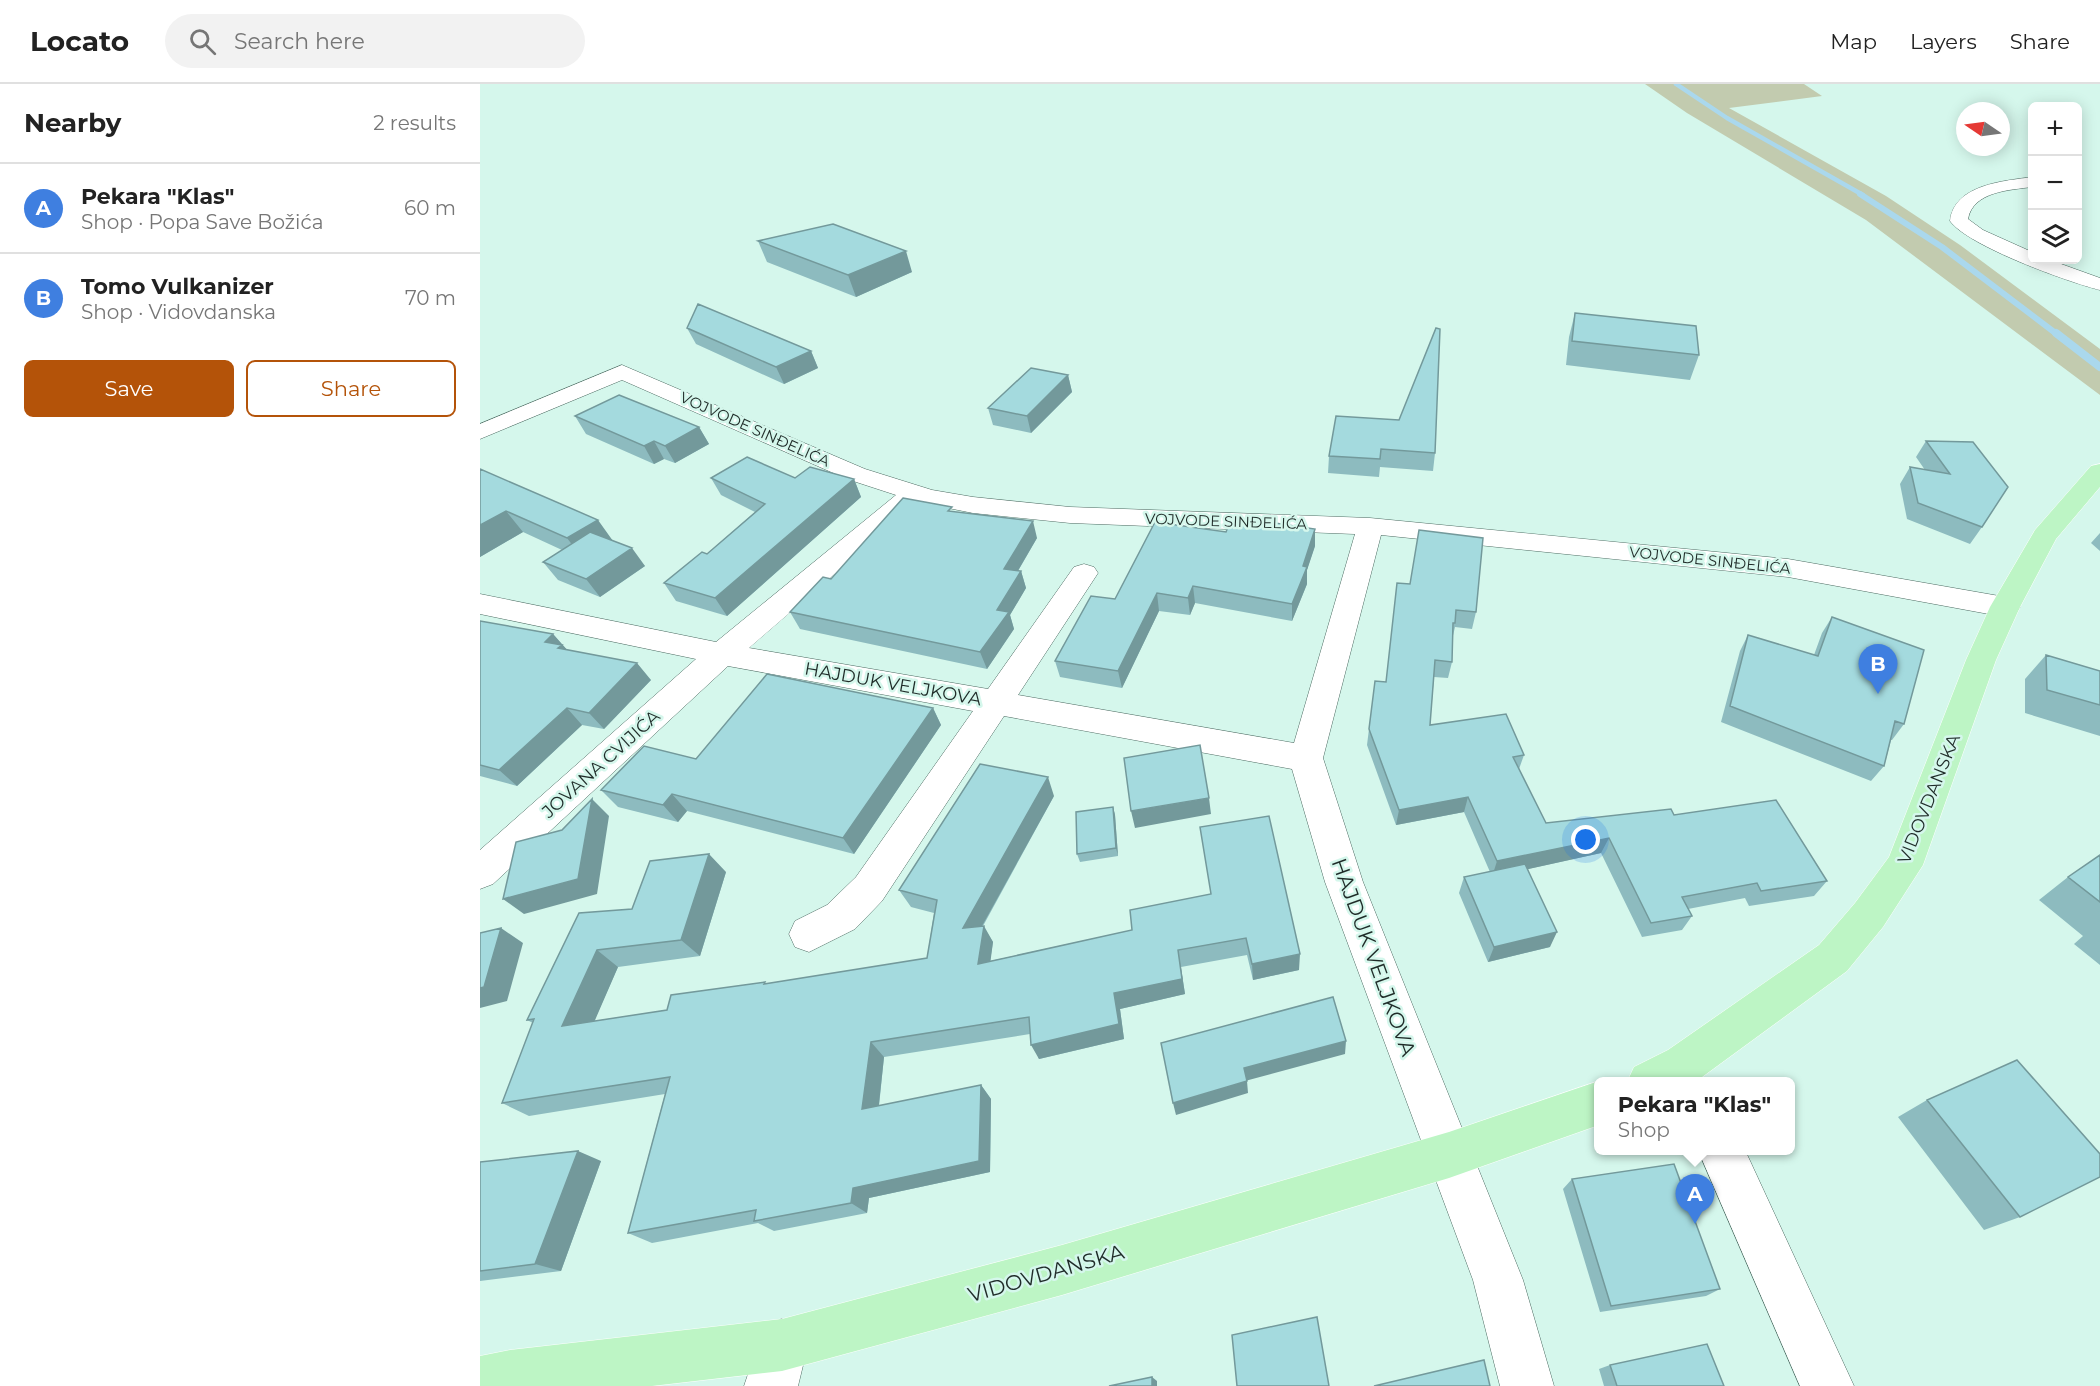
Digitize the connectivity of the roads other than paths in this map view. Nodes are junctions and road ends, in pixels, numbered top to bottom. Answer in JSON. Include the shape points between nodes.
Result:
{"nodes":[{"id":1,"x":2028,"y":183,"type":"edge"},
{"id":2,"x":2028,"y":257,"type":"edge"},
{"id":3,"x":2046,"y":264,"type":"edge"},
{"id":4,"x":2100,"y":285,"type":"edge"},
{"id":5,"x":480,"y":432,"type":"edge"},
{"id":6,"x":2100,"y":471,"type":"edge"},
{"id":7,"x":914,"y":493,"type":"junction"},
{"id":8,"x":1370,"y":526,"type":"junction"},
{"id":9,"x":1084,"y":573,"type":"dead end"},
{"id":10,"x":480,"y":604,"type":"edge"},
{"id":11,"x":2006,"y":607,"type":"junction"},
{"id":12,"x":722,"y":654,"type":"junction"},
{"id":13,"x":998,"y":703,"type":"junction"},
{"id":14,"x":1306,"y":758,"type":"junction"},
{"id":15,"x":480,"y":873,"type":"edge"},
{"id":16,"x":809,"y":934,"type":"dead end"},
{"id":17,"x":1674,"y":1076,"type":"edge"},
{"id":18,"x":1594,"y":1105,"type":"edge"},
{"id":19,"x":1449,"y":1155,"type":"junction"},
{"id":20,"x":1723,"y":1155,"type":"edge"},
{"id":21,"x":777,"y":1365,"type":"edge"},
{"id":22,"x":480,"y":1383,"type":"edge"},
{"id":23,"x":1527,"y":1386,"type":"edge"},
{"id":24,"x":1827,"y":1386,"type":"edge"}],
"edges":[{"from":1,"to":2,"type":"street","via":[[1987,190],[1958,216],[1977,234]]},
{"from":3,"to":4,"type":"street"},
{"from":5,"to":7,"type":"street","name":"VOJVODE SINĐELIĆA","via":[[622,372],[856,474]]},
{"from":6,"to":11,"type":"main road","name":"VIDOVDANSKA","via":[[2044,536]]},
{"from":7,"to":8,"type":"street","name":"VOJVODE SINĐELIĆA","via":[[973,505],[1070,515]]},
{"from":7,"to":12,"type":"street","name":"JOVANA CVIJIĆA"},
{"from":8,"to":11,"type":"street","name":"VOJVODE SINĐELIĆA","via":[[1788,568]]},
{"from":8,"to":14,"type":"street"},
{"from":9,"to":13,"type":"street"},
{"from":10,"to":12,"type":"street","name":"HAJDUK VELJKOVA"},
{"from":11,"to":17,"type":"main road","name":"VIDOVDANSKA","via":[[1904,865],[1869,915],[1833,958]]},
{"from":12,"to":13,"type":"street","name":"HAJDUK VELJKOVA"},
{"from":12,"to":15,"type":"street","name":"JOVANA CVIJIĆA"},
{"from":13,"to":14,"type":"street","name":"HAJDUK VELJKOVA"},
{"from":13,"to":16,"type":"street","via":[[869,889],[842,917]]},
{"from":14,"to":19,"type":"street","name":"HAJDUK VELJKOVA","via":[[1344,882]]},
{"from":18,"to":19,"type":"main road","name":"VIDOVDANSKA"},
{"from":19,"to":21,"type":"main road","name":"VIDOVDANSKA","via":[[1062,1270]]},
{"from":19,"to":23,"type":"street","name":"HAJDUK VELJKOVA","via":[[1498,1280]]},
{"from":20,"to":24,"type":"street"},
{"from":21,"to":22,"type":"main road","name":"VIDOVDANSKA","via":[[510,1376]]}]}
